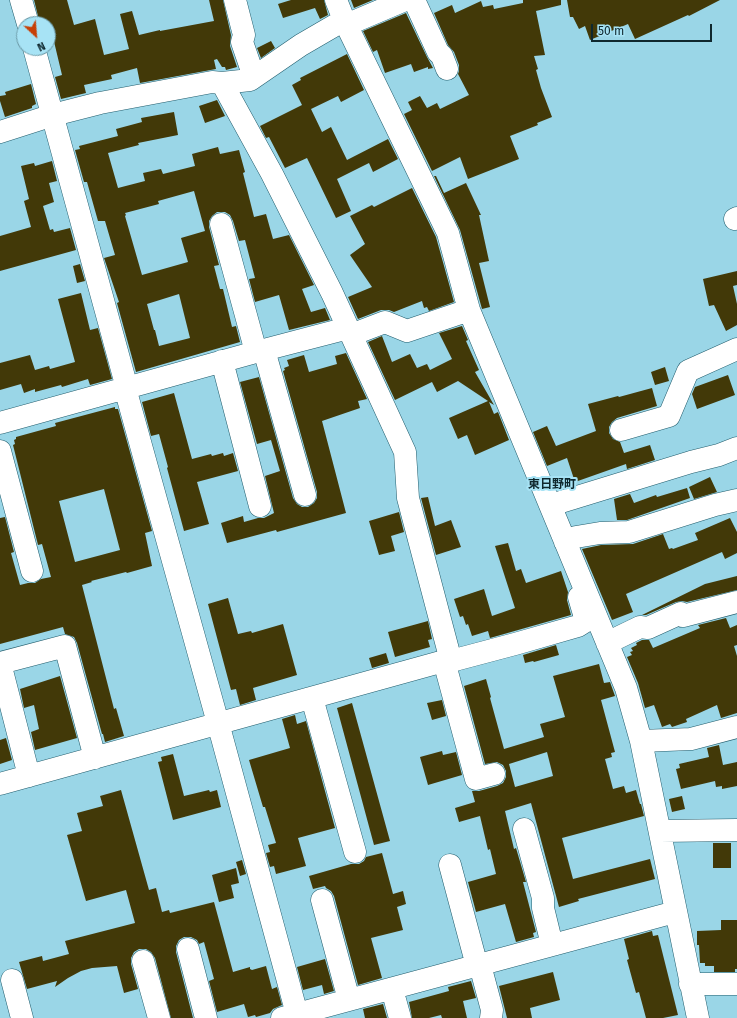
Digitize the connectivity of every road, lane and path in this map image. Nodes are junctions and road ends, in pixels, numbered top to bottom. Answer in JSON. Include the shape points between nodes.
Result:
{"nodes":[{"id":1,"x":21,"y":0,"type":"edge"},
{"id":2,"x":235,"y":0,"type":"edge"},
{"id":3,"x":336,"y":0,"type":"edge"},
{"id":4,"x":405,"y":0,"type":"edge"},
{"id":5,"x":414,"y":0,"type":"edge"},
{"id":6,"x":26,"y":16,"type":"edge"},
{"id":7,"x":345,"y":22,"type":"junction"},
{"id":8,"x":36,"y":56,"type":"edge"},
{"id":9,"x":448,"y":69,"type":"dead end"},
{"id":10,"x":254,"y":77,"type":"junction"},
{"id":11,"x":222,"y":83,"type":"junction"},
{"id":12,"x":53,"y":115,"type":"junction"},
{"id":13,"x":0,"y":132,"type":"edge"},
{"id":14,"x":221,"y":224,"type":"dead end"},
{"id":15,"x":469,"y":310,"type":"junction"},
{"id":16,"x":349,"y":332,"type":"junction"},
{"id":17,"x":737,"y":350,"type":"edge"},
{"id":18,"x":260,"y":351,"type":"junction"},
{"id":19,"x":222,"y":361,"type":"junction"},
{"id":20,"x":126,"y":388,"type":"junction"},
{"id":21,"x":0,"y":423,"type":"edge"},
{"id":22,"x":621,"y":430,"type":"dead end"},
{"id":23,"x":737,"y":448,"type":"edge"},
{"id":24,"x":0,"y":452,"type":"edge"},
{"id":25,"x":305,"y":495,"type":"dead end"},
{"id":26,"x":737,"y":500,"type":"edge"},
{"id":27,"x":551,"y":505,"type":"junction"},
{"id":28,"x":260,"y":506,"type":"dead end"},
{"id":29,"x":565,"y":542,"type":"junction"},
{"id":30,"x":32,"y":571,"type":"dead end"},
{"id":31,"x":580,"y":577,"type":"junction"},
{"id":32,"x":737,"y":602,"type":"edge"},
{"id":33,"x":607,"y":643,"type":"junction"},
{"id":34,"x":447,"y":661,"type":"junction"},
{"id":35,"x":312,"y":698,"type":"junction"},
{"id":36,"x":218,"y":723,"type":"junction"},
{"id":37,"x":737,"y":727,"type":"edge"},
{"id":38,"x":641,"y":741,"type":"junction"},
{"id":39,"x":95,"y":758,"type":"junction"},
{"id":40,"x":494,"y":774,"type":"dead end"},
{"id":41,"x":29,"y":776,"type":"junction"},
{"id":42,"x":0,"y":784,"type":"edge"},
{"id":43,"x":524,"y":829,"type":"dead end"},
{"id":44,"x":737,"y":830,"type":"edge"},
{"id":45,"x":660,"y":831,"type":"junction"},
{"id":46,"x":355,"y":852,"type":"dead end"},
{"id":47,"x":450,"y":865,"type":"dead end"},
{"id":48,"x":322,"y":900,"type":"dead end"},
{"id":49,"x":675,"y":912,"type":"junction"},
{"id":50,"x":552,"y":945,"type":"junction"},
{"id":51,"x":188,"y":949,"type":"dead end"},
{"id":52,"x":144,"y":961,"type":"dead end"},
{"id":53,"x":478,"y":965,"type":"junction"},
{"id":54,"x":12,"y":980,"type":"dead end"},
{"id":55,"x":690,"y":984,"type":"junction"},
{"id":56,"x":737,"y":984,"type":"edge"},
{"id":57,"x":392,"y":988,"type":"junction"},
{"id":58,"x":349,"y":1000,"type":"junction"},
{"id":59,"x":292,"y":1017,"type":"edge"},
{"id":60,"x":22,"y":1018,"type":"edge"},
{"id":61,"x":159,"y":1018,"type":"edge"},
{"id":62,"x":206,"y":1018,"type":"edge"},
{"id":63,"x":400,"y":1018,"type":"edge"},
{"id":64,"x":491,"y":1018,"type":"edge"},
{"id":65,"x":698,"y":1018,"type":"edge"}],
"edges":[{"from":1,"to":6,"type":"street"},
{"from":2,"to":10,"type":"street","via":[[244,35],[242,42]]},
{"from":3,"to":7,"type":"street"},
{"from":4,"to":7,"type":"street"},
{"from":5,"to":9,"type":"street"},
{"from":7,"to":10,"type":"street","via":[[301,45]]},
{"from":7,"to":15,"type":"street","via":[[448,233]]},
{"from":8,"to":12,"type":"street"},
{"from":10,"to":11,"type":"street","via":[[250,80]]},
{"from":11,"to":12,"type":"street","via":[[212,82],[124,98]]},
{"from":11,"to":16,"type":"street","via":[[275,180]]},
{"from":12,"to":13,"type":"street"},
{"from":12,"to":20,"type":"street"},
{"from":14,"to":18,"type":"street"},
{"from":15,"to":16,"type":"street","via":[[407,331],[385,322]]},
{"from":15,"to":27,"type":"street"},
{"from":16,"to":18,"type":"street"},
{"from":16,"to":34,"type":"street","via":[[405,452],[408,498]]},
{"from":17,"to":22,"type":"street","via":[[688,371],[669,416]]},
{"from":18,"to":19,"type":"street"},
{"from":18,"to":25,"type":"street"},
{"from":19,"to":20,"type":"street"},
{"from":19,"to":28,"type":"street"},
{"from":20,"to":21,"type":"street"},
{"from":20,"to":36,"type":"street"},
{"from":23,"to":27,"type":"street","via":[[719,456],[691,462]]},
{"from":24,"to":30,"type":"street"},
{"from":26,"to":29,"type":"street","via":[[629,532],[600,533],[576,537]]},
{"from":27,"to":29,"type":"street"},
{"from":29,"to":31,"type":"street"},
{"from":31,"to":33,"type":"street"},
{"from":31,"to":34,"type":"street","via":[[576,586],[586,622],[515,644]]},
{"from":32,"to":33,"type":"street","via":[[683,616],[681,613],[648,628],[640,627]]},
{"from":33,"to":38,"type":"street","via":[[626,688]]},
{"from":34,"to":35,"type":"street"},
{"from":34,"to":40,"type":"street","via":[[476,779]]},
{"from":35,"to":36,"type":"street"},
{"from":35,"to":46,"type":"street"},
{"from":36,"to":39,"type":"street"},
{"from":36,"to":59,"type":"street"},
{"from":37,"to":38,"type":"street","via":[[691,739]]},
{"from":38,"to":45,"type":"street"},
{"from":39,"to":41,"type":"street"},
{"from":39,"to":41,"type":"street","via":[[65,646],[14,659],[0,663]]},
{"from":41,"to":42,"type":"street"},
{"from":43,"to":50,"type":"street","via":[[543,898]]},
{"from":44,"to":45,"type":"street"},
{"from":45,"to":49,"type":"street"},
{"from":47,"to":53,"type":"street"},
{"from":48,"to":58,"type":"street"},
{"from":49,"to":50,"type":"street"},
{"from":49,"to":55,"type":"street"},
{"from":50,"to":53,"type":"street"},
{"from":51,"to":62,"type":"street"},
{"from":52,"to":61,"type":"street"},
{"from":53,"to":57,"type":"street"},
{"from":53,"to":64,"type":"street","via":[[492,1010]]},
{"from":54,"to":60,"type":"street"},
{"from":55,"to":56,"type":"street"},
{"from":55,"to":65,"type":"street"},
{"from":57,"to":58,"type":"street"},
{"from":57,"to":63,"type":"street"},
{"from":58,"to":59,"type":"street"}]}
